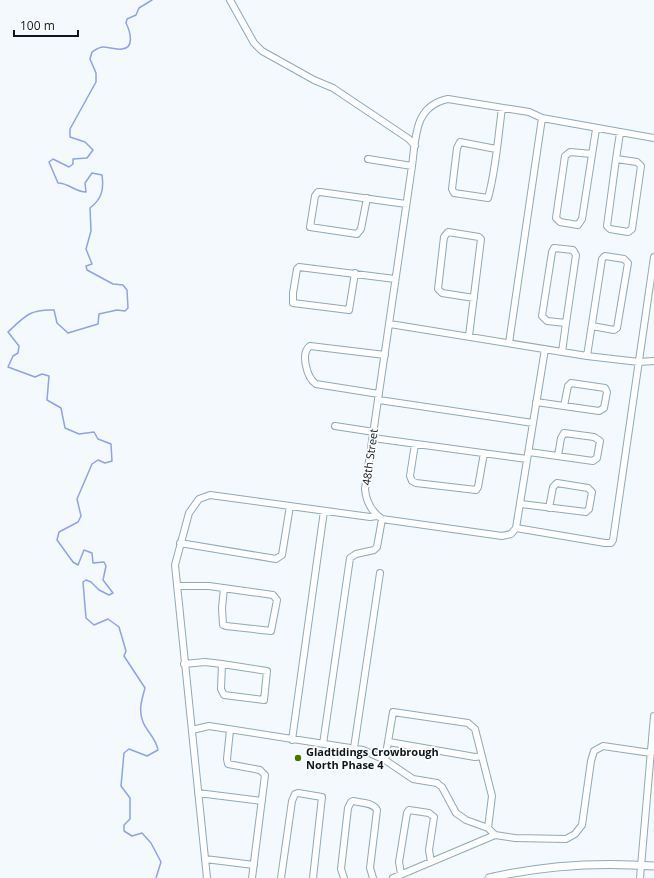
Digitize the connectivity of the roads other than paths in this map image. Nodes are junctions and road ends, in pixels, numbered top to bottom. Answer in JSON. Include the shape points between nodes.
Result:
{"nodes":[{"id":1,"x":230,"y":0,"type":"edge"},
{"id":2,"x":502,"y":108,"type":"junction"},
{"id":3,"x":542,"y":118,"type":"junction"},
{"id":4,"x":596,"y":129,"type":"junction"},
{"id":5,"x":620,"y":133,"type":"junction"},
{"id":6,"x":654,"y":138,"type":"edge"},
{"id":7,"x":415,"y":146,"type":"junction"},
{"id":8,"x":496,"y":149,"type":"junction"},
{"id":9,"x":592,"y":154,"type":"junction"},
{"id":10,"x":368,"y":159,"type":"dead end"},
{"id":11,"x":616,"y":159,"type":"junction"},
{"id":12,"x":412,"y":166,"type":"junction"},
{"id":13,"x":366,"y":198,"type":"junction"},
{"id":14,"x":406,"y":204,"type":"junction"},
{"id":15,"x":654,"y":257,"type":"edge"},
{"id":16,"x":356,"y":273,"type":"junction"},
{"id":17,"x":395,"y":278,"type":"junction"},
{"id":18,"x":474,"y":298,"type":"junction"},
{"id":19,"x":566,"y":323,"type":"junction"},
{"id":20,"x":390,"y":324,"type":"junction"},
{"id":21,"x":592,"y":326,"type":"junction"},
{"id":22,"x":469,"y":336,"type":"junction"},
{"id":23,"x":508,"y":343,"type":"junction"},
{"id":24,"x":545,"y":349,"type":"junction"},
{"id":25,"x":562,"y":352,"type":"junction"},
{"id":26,"x":385,"y":355,"type":"junction"},
{"id":27,"x":587,"y":356,"type":"junction"},
{"id":28,"x":654,"y":361,"type":"edge"},
{"id":29,"x":639,"y":362,"type":"junction"},
{"id":30,"x":379,"y":397,"type":"junction"},
{"id":31,"x":536,"y":402,"type":"junction"},
{"id":32,"x":564,"y":406,"type":"junction"},
{"id":33,"x":533,"y":422,"type":"junction"},
{"id":34,"x":336,"y":426,"type":"dead end"},
{"id":35,"x":374,"y":435,"type":"junction"},
{"id":36,"x":415,"y":444,"type":"junction"},
{"id":37,"x":529,"y":452,"type":"junction"},
{"id":38,"x":484,"y":453,"type":"junction"},
{"id":39,"x":558,"y":456,"type":"junction"},
{"id":40,"x":527,"y":460,"type":"junction"},
{"id":41,"x":521,"y":504,"type":"junction"},
{"id":42,"x":290,"y":506,"type":"junction"},
{"id":43,"x":549,"y":508,"type":"junction"},
{"id":44,"x":324,"y":511,"type":"junction"},
{"id":45,"x":379,"y":518,"type":"junction"},
{"id":46,"x":516,"y":528,"type":"junction"},
{"id":47,"x":180,"y":543,"type":"junction"},
{"id":48,"x":380,"y":573,"type":"dead end"},
{"id":49,"x":178,"y":586,"type":"junction"},
{"id":50,"x":224,"y":588,"type":"junction"},
{"id":51,"x":184,"y":664,"type":"junction"},
{"id":52,"x":222,"y":664,"type":"junction"},
{"id":53,"x":654,"y":716,"type":"edge"},
{"id":54,"x":192,"y":730,"type":"junction"},
{"id":55,"x":230,"y":730,"type":"junction"},
{"id":56,"x":292,"y":740,"type":"junction"},
{"id":57,"x":389,"y":742,"type":"junction"},
{"id":58,"x":323,"y":744,"type":"junction"},
{"id":59,"x":354,"y":748,"type":"junction"},
{"id":60,"x":651,"y":753,"type":"junction"},
{"id":61,"x":482,"y":756,"type":"junction"},
{"id":62,"x":385,"y":760,"type":"junction"},
{"id":63,"x":198,"y":793,"type":"junction"},
{"id":64,"x":262,"y":801,"type":"junction"},
{"id":65,"x":488,"y":828,"type":"junction"},
{"id":66,"x":495,"y":835,"type":"junction"},
{"id":67,"x":205,"y":859,"type":"junction"},
{"id":68,"x":431,"y":862,"type":"junction"},
{"id":69,"x":254,"y":865,"type":"junction"},
{"id":70,"x":642,"y":865,"type":"junction"},
{"id":71,"x":654,"y":866,"type":"edge"},
{"id":72,"x":401,"y":874,"type":"junction"},
{"id":73,"x":207,"y":878,"type":"edge"},
{"id":74,"x":252,"y":878,"type":"edge"},
{"id":75,"x":281,"y":878,"type":"edge"},
{"id":76,"x":313,"y":878,"type":"edge"},
{"id":77,"x":344,"y":878,"type":"edge"},
{"id":78,"x":373,"y":878,"type":"edge"},
{"id":79,"x":393,"y":878,"type":"edge"},
{"id":80,"x":489,"y":878,"type":"edge"},
{"id":81,"x":640,"y":878,"type":"edge"}],
"edges":[{"from":1,"to":7,"type":"street","via":[[258,48],[353,100],[409,138]]},
{"from":2,"to":3,"type":"street","name":"48th Street","via":[[529,112]]},
{"from":2,"to":7,"type":"street","name":"48th Street","via":[[448,99],[437,102],[427,109],[421,118]]},
{"from":2,"to":8,"type":"street"},
{"from":3,"to":4,"type":"street","name":"48th Street"},
{"from":3,"to":23,"type":"street"},
{"from":4,"to":5,"type":"street","name":"48th Street"},
{"from":4,"to":9,"type":"street"},
{"from":5,"to":6,"type":"street","name":"48th Street"},
{"from":5,"to":11,"type":"street"},
{"from":7,"to":12,"type":"street","name":"48th Street"},
{"from":8,"to":8,"type":"street","via":[[488,198],[454,193],[452,189],[460,142]]},
{"from":9,"to":9,"type":"street","via":[[580,224],[558,221],[556,215],[565,156],[570,152]]},
{"from":10,"to":12,"type":"street"},
{"from":11,"to":11,"type":"street","via":[[607,226],[610,229],[628,232],[632,229],[641,166],[637,162]]},
{"from":12,"to":14,"type":"street","name":"48th Street"},
{"from":13,"to":13,"type":"street","via":[[318,192],[315,196],[310,227],[357,234],[361,229]]},
{"from":13,"to":14,"type":"street"},
{"from":14,"to":17,"type":"street","name":"48th Street"},
{"from":15,"to":29,"type":"street"},
{"from":16,"to":16,"type":"street","via":[[299,267],[296,272],[293,303],[349,310]]},
{"from":16,"to":17,"type":"street"},
{"from":17,"to":20,"type":"street","name":"48th Street"},
{"from":18,"to":18,"type":"street","via":[[481,239],[448,232],[444,237],[438,289],[442,293]]},
{"from":18,"to":22,"type":"street"},
{"from":19,"to":19,"type":"street","via":[[576,255],[573,250],[556,248],[552,252],[542,316],[547,321]]},
{"from":19,"to":25,"type":"street"},
{"from":20,"to":22,"type":"street"},
{"from":20,"to":26,"type":"street","name":"48th Street"},
{"from":21,"to":21,"type":"street","via":[[602,259],[605,256],[624,259],[628,263],[617,328],[614,330]]},
{"from":21,"to":27,"type":"street"},
{"from":22,"to":23,"type":"street"},
{"from":23,"to":24,"type":"street"},
{"from":24,"to":25,"type":"street"},
{"from":24,"to":31,"type":"street"},
{"from":25,"to":27,"type":"street"},
{"from":26,"to":30,"type":"street","name":"48th Street"},
{"from":26,"to":30,"type":"street","via":[[313,346],[307,348],[306,365],[312,381],[316,384]]},
{"from":27,"to":29,"type":"street"},
{"from":28,"to":29,"type":"street"},
{"from":29,"to":46,"type":"street","via":[[611,543]]},
{"from":30,"to":33,"type":"street"},
{"from":30,"to":35,"type":"street","name":"48th Street"},
{"from":31,"to":32,"type":"street"},
{"from":31,"to":33,"type":"street"},
{"from":32,"to":32,"type":"street","via":[[600,411],[604,408],[607,392],[605,388],[571,383]]},
{"from":33,"to":37,"type":"street"},
{"from":34,"to":35,"type":"street"},
{"from":35,"to":36,"type":"street"},
{"from":35,"to":45,"type":"street","name":"48th Street","via":[[365,489],[367,499]]},
{"from":36,"to":38,"type":"street"},
{"from":36,"to":38,"type":"street","via":[[410,476],[416,483],[476,490]]},
{"from":37,"to":39,"type":"street"},
{"from":37,"to":40,"type":"street"},
{"from":38,"to":40,"type":"street"},
{"from":39,"to":39,"type":"street","via":[[595,461],[600,441],[594,437],[564,434]]},
{"from":40,"to":41,"type":"street"},
{"from":41,"to":43,"type":"street"},
{"from":41,"to":46,"type":"street"},
{"from":42,"to":44,"type":"street"},
{"from":42,"to":47,"type":"street","via":[[215,495],[205,496],[194,504],[189,513]]},
{"from":42,"to":47,"type":"street","via":[[280,558]]},
{"from":43,"to":43,"type":"street","via":[[586,512],[589,509],[592,492],[588,488],[557,483],[553,487]]},
{"from":44,"to":45,"type":"street"},
{"from":44,"to":56,"type":"street"},
{"from":45,"to":46,"type":"street","via":[[502,536],[511,534]]},
{"from":45,"to":58,"type":"street","via":[[377,547],[350,558]]},
{"from":47,"to":49,"type":"street","via":[[175,565]]},
{"from":48,"to":59,"type":"street"},
{"from":49,"to":50,"type":"street"},
{"from":49,"to":51,"type":"street"},
{"from":50,"to":50,"type":"street","via":[[276,597],[271,631],[223,625]]},
{"from":51,"to":52,"type":"street"},
{"from":51,"to":54,"type":"street"},
{"from":52,"to":52,"type":"street","via":[[267,671],[264,700],[224,695],[221,689]]},
{"from":53,"to":60,"type":"street"},
{"from":54,"to":55,"type":"street","via":[[209,726]]},
{"from":54,"to":63,"type":"street"},
{"from":55,"to":56,"type":"street"},
{"from":55,"to":64,"type":"street","via":[[227,762],[264,772]]},
{"from":56,"to":58,"type":"street"},
{"from":57,"to":61,"type":"street","via":[[475,757]]},
{"from":57,"to":61,"type":"street","via":[[393,712],[468,723],[475,729]]},
{"from":57,"to":62,"type":"street"},
{"from":58,"to":59,"type":"street"},
{"from":59,"to":62,"type":"street"},
{"from":60,"to":66,"type":"street","via":[[603,746],[594,752],[582,825],[571,838],[514,838]]},
{"from":60,"to":70,"type":"street"},
{"from":61,"to":65,"type":"street","via":[[492,796]]},
{"from":62,"to":65,"type":"street","via":[[413,779],[437,783],[442,787],[456,813],[466,820]]},
{"from":63,"to":64,"type":"street"},
{"from":63,"to":67,"type":"street"},
{"from":64,"to":69,"type":"street"},
{"from":65,"to":66,"type":"street"},
{"from":66,"to":68,"type":"street"},
{"from":67,"to":69,"type":"street"},
{"from":67,"to":73,"type":"street"},
{"from":68,"to":72,"type":"street"},
{"from":68,"to":72,"type":"street","via":[[429,850],[434,817],[430,813],[410,810],[407,814],[399,862]]},
{"from":69,"to":74,"type":"street"},
{"from":70,"to":71,"type":"main road"},
{"from":70,"to":80,"type":"main road","via":[[584,864],[529,870]]},
{"from":70,"to":81,"type":"street"},
{"from":72,"to":79,"type":"street"},
{"from":75,"to":76,"type":"street","via":[[292,801],[298,793],[322,797]]},
{"from":77,"to":78,"type":"street","via":[[341,869],[348,808],[353,801],[370,804],[377,810],[370,868]]}]}
